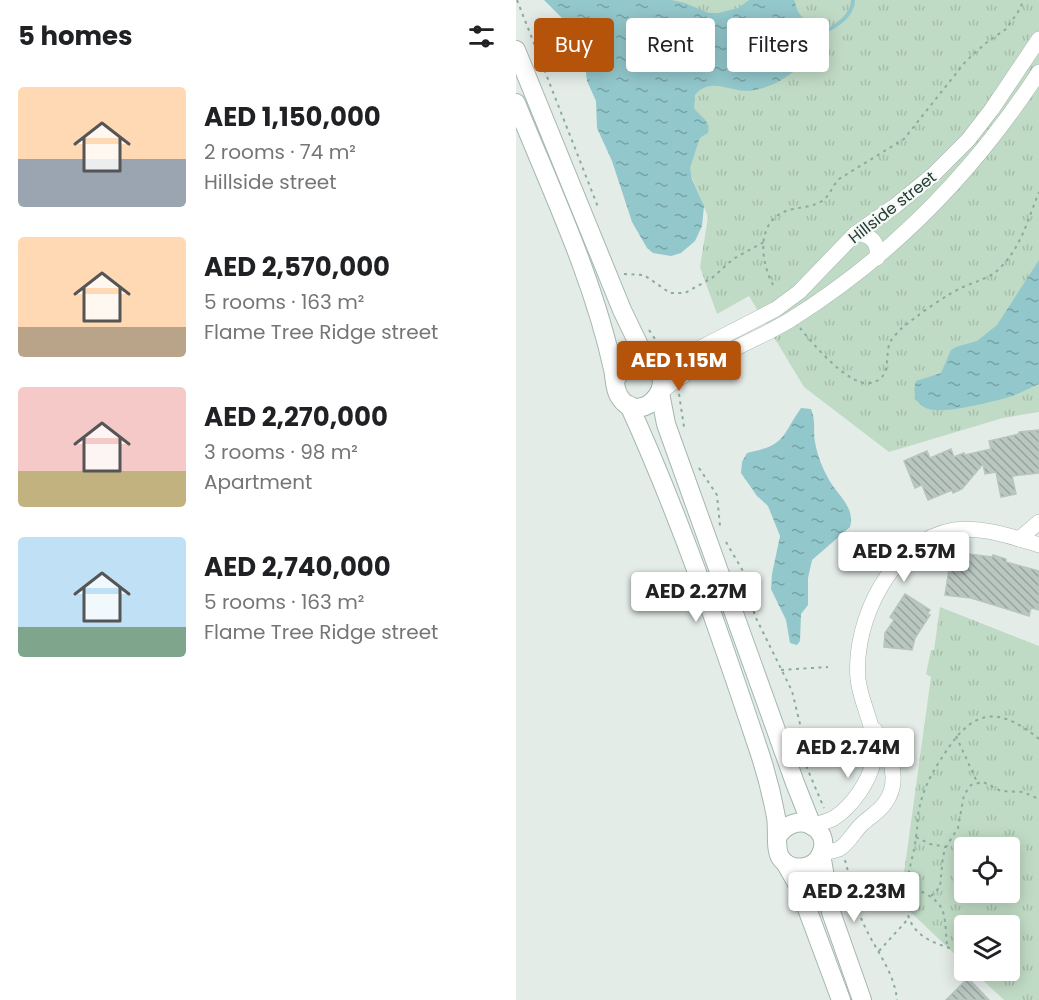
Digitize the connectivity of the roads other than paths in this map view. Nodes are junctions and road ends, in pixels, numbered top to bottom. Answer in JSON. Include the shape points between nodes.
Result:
{"nodes":[{"id":1,"x":1039,"y":39,"type":"edge"},
{"id":2,"x":516,"y":50,"type":"edge"},
{"id":3,"x":1039,"y":72,"type":"edge"},
{"id":4,"x":516,"y":103,"type":"edge"},
{"id":5,"x":855,"y":234,"type":"junction"},
{"id":6,"x":877,"y":258,"type":"junction"},
{"id":7,"x":647,"y":362,"type":"junction"},
{"id":8,"x":616,"y":379,"type":"junction"},
{"id":9,"x":660,"y":393,"type":"junction"},
{"id":10,"x":629,"y":405,"type":"junction"},
{"id":11,"x":1039,"y":522,"type":"edge"},
{"id":12,"x":1019,"y":539,"type":"junction"},
{"id":13,"x":1039,"y":545,"type":"edge"},
{"id":14,"x":871,"y":725,"type":"junction"},
{"id":15,"x":857,"y":794,"type":"junction"},
{"id":16,"x":880,"y":808,"type":"junction"},
{"id":17,"x":812,"y":826,"type":"junction"},
{"id":18,"x":778,"y":836,"type":"junction"},
{"id":19,"x":821,"y":854,"type":"junction"},
{"id":20,"x":786,"y":864,"type":"junction"},
{"id":21,"x":841,"y":1000,"type":"edge"},
{"id":22,"x":862,"y":1000,"type":"edge"}],
"edges":[{"from":1,"to":5,"type":"street","name":"Hillside street","via":[[992,109],[951,158],[915,191]]},
{"from":2,"to":7,"type":"street"},
{"from":3,"to":6,"type":"street","name":"Hillside street","via":[[957,181]]},
{"from":4,"to":8,"type":"street","via":[[595,302]]},
{"from":5,"to":6,"type":"street","via":[[873,240]]},
{"from":5,"to":7,"type":"street","name":"Hillside street","via":[[799,292],[763,317],[671,362]]},
{"from":6,"to":9,"type":"street","name":"Hillside street","via":[[794,317],[689,373]]},
{"from":7,"to":8,"type":"street","via":[[631,362]]},
{"from":7,"to":9,"type":"street","via":[[661,379]]},
{"from":8,"to":10,"type":"street","via":[[618,395]]},
{"from":9,"to":10,"type":"street","via":[[644,407]]},
{"from":9,"to":17,"type":"street","via":[[666,424]]},
{"from":10,"to":18,"type":"street","via":[[665,486],[717,630],[765,772]]},
{"from":11,"to":12,"type":"street"},
{"from":12,"to":13,"type":"street"},
{"from":12,"to":14,"type":"street","via":[[969,529],[942,533],[918,546],[886,579],[870,608],[859,651],[858,678]]},
{"from":14,"to":15,"type":"street","via":[[875,746],[872,766]]},
{"from":14,"to":16,"type":"street","via":[[892,764],[890,795]]},
{"from":15,"to":16,"type":"street","via":[[873,795]]},
{"from":15,"to":17,"type":"street","via":[[835,817]]},
{"from":16,"to":19,"type":"street","via":[[841,848]]},
{"from":17,"to":18,"type":"street","via":[[795,822]]},
{"from":17,"to":19,"type":"street","via":[[821,835]]},
{"from":18,"to":20,"type":"street","via":[[778,851]]},
{"from":19,"to":20,"type":"street","via":[[808,867]]},
{"from":19,"to":22,"type":"street","via":[[831,912]]},
{"from":20,"to":21,"type":"street","via":[[806,904]]}]}
